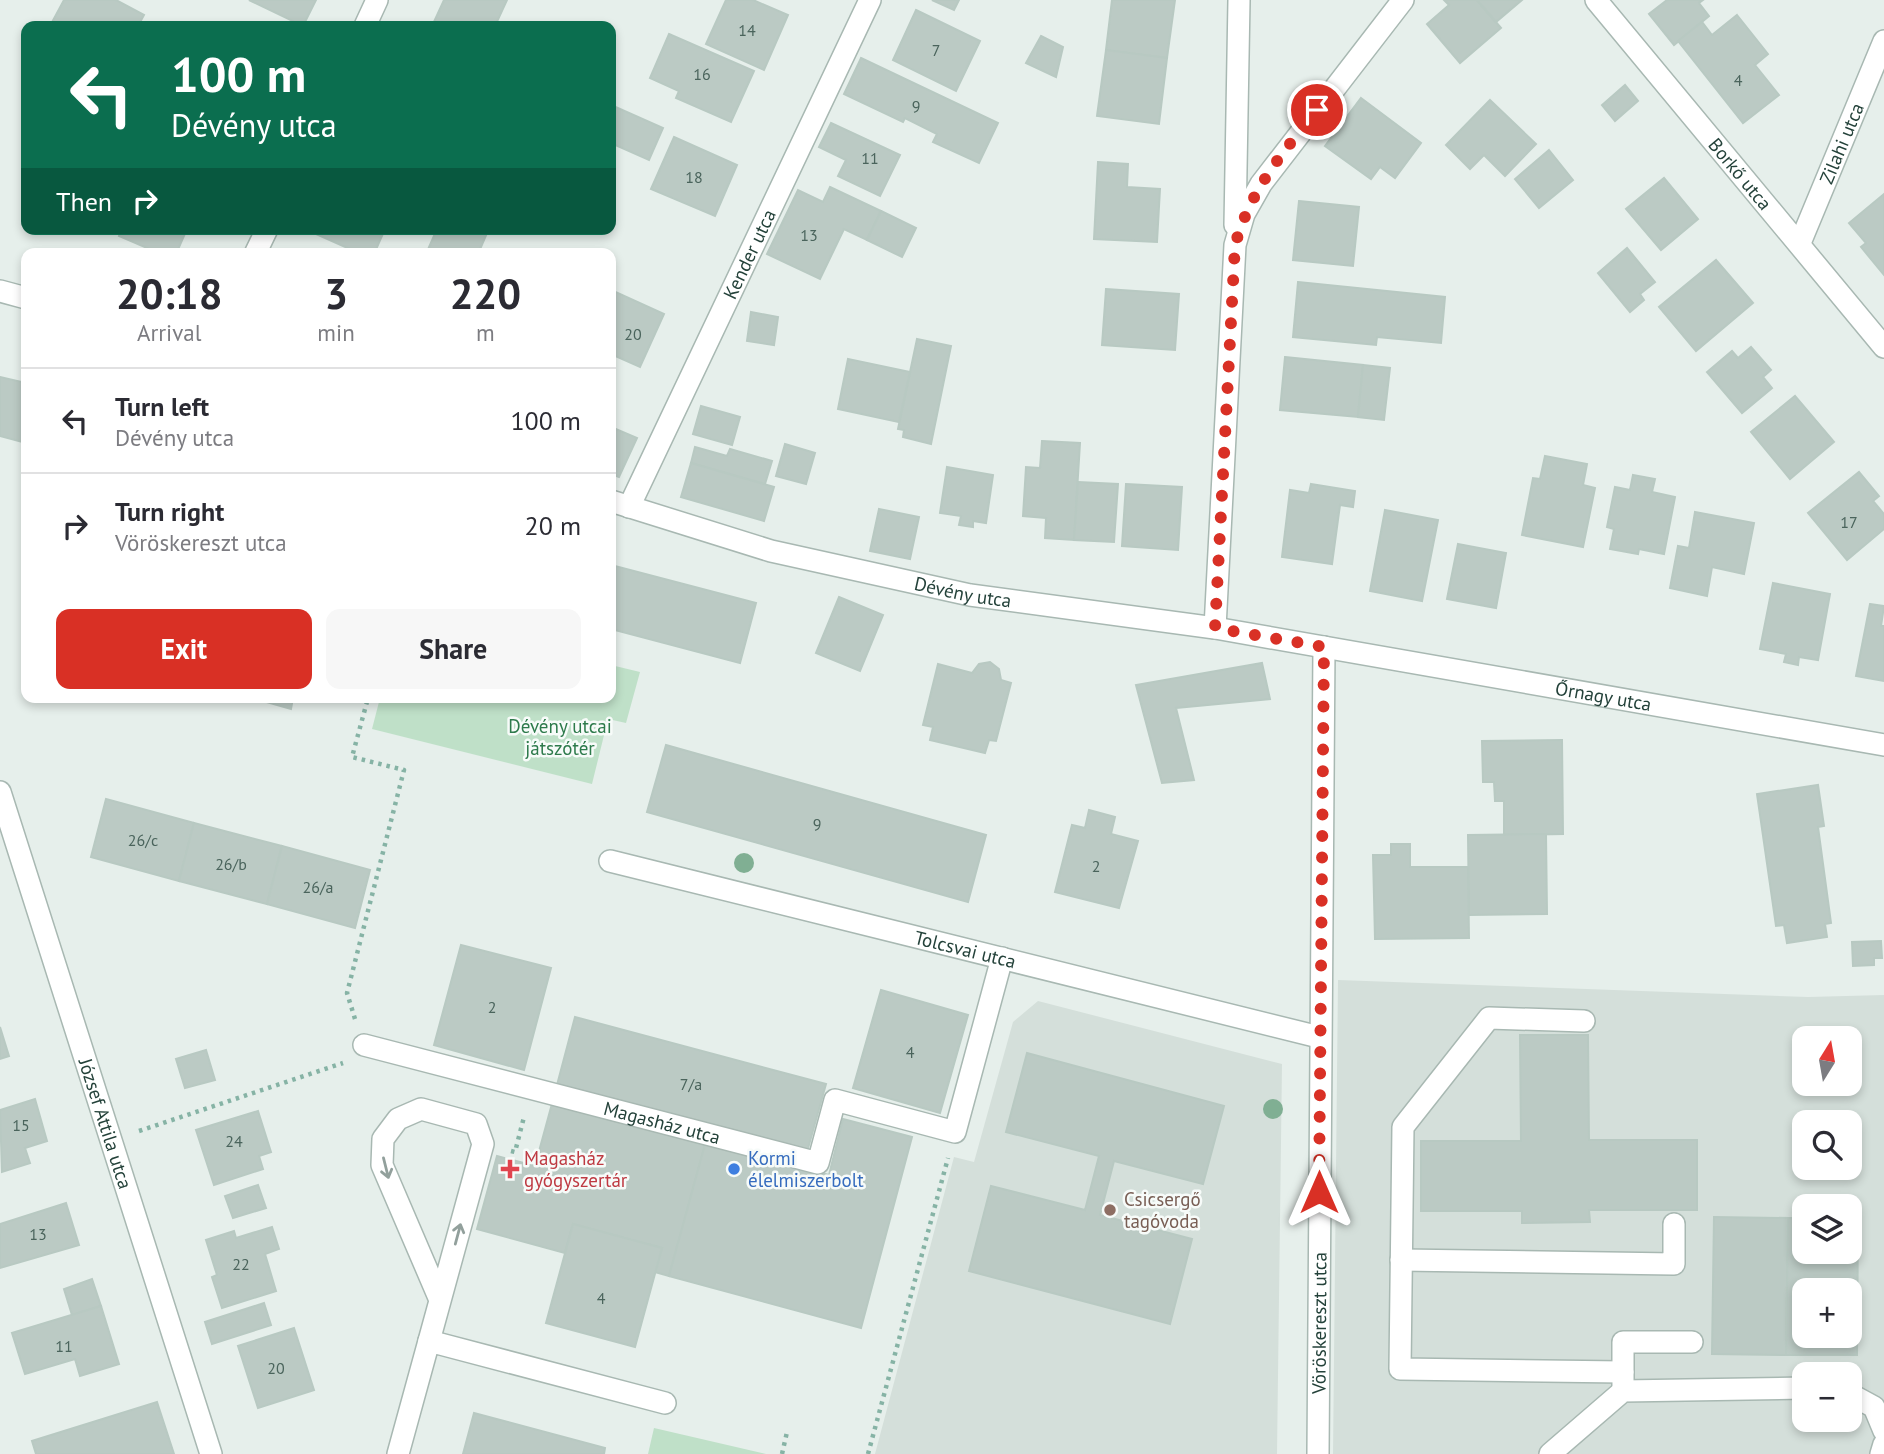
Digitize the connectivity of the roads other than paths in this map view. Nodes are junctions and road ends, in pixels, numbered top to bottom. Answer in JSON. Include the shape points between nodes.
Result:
{"nodes":[{"id":1,"x":377,"y":0,"type":"edge"},
{"id":2,"x":870,"y":0,"type":"edge"},
{"id":3,"x":1239,"y":0,"type":"edge"},
{"id":4,"x":1403,"y":0,"type":"edge"},
{"id":5,"x":1596,"y":0,"type":"edge"},
{"id":6,"x":367,"y":21,"type":"edge"},
{"id":7,"x":1884,"y":41,"type":"edge"},
{"id":8,"x":1800,"y":243,"type":"junction"},
{"id":9,"x":1235,"y":245,"type":"junction"},
{"id":10,"x":0,"y":291,"type":"edge"},
{"id":11,"x":21,"y":297,"type":"edge"},
{"id":12,"x":1884,"y":346,"type":"edge"},
{"id":13,"x":620,"y":504,"type":"edge"},
{"id":14,"x":1215,"y":628,"type":"junction"},
{"id":15,"x":1324,"y":647,"type":"junction"},
{"id":16,"x":1884,"y":745,"type":"edge"},
{"id":17,"x":0,"y":792,"type":"edge"},
{"id":18,"x":610,"y":861,"type":"dead end"},
{"id":19,"x":1002,"y":958,"type":"junction"},
{"id":20,"x":1584,"y":1021,"type":"dead end"},
{"id":21,"x":1320,"y":1037,"type":"junction"},
{"id":22,"x":364,"y":1045,"type":"road end"},
{"id":23,"x":1674,"y":1224,"type":"dead end"},
{"id":24,"x":1401,"y":1260,"type":"junction"},
{"id":25,"x":440,"y":1300,"type":"junction"},
{"id":26,"x":429,"y":1341,"type":"junction"},
{"id":27,"x":1692,"y":1342,"type":"dead end"},
{"id":28,"x":1623,"y":1381,"type":"junction"},
{"id":29,"x":1792,"y":1388,"type":"edge"},
{"id":30,"x":1862,"y":1400,"type":"edge"},
{"id":31,"x":665,"y":1403,"type":"dead end"},
{"id":32,"x":1884,"y":1431,"type":"edge"},
{"id":33,"x":1884,"y":1444,"type":"edge"},
{"id":34,"x":211,"y":1454,"type":"edge"},
{"id":35,"x":398,"y":1454,"type":"edge"},
{"id":36,"x":1318,"y":1454,"type":"edge"},
{"id":37,"x":1550,"y":1454,"type":"edge"},
{"id":38,"x":1881,"y":1454,"type":"edge"}],
"edges":[{"from":1,"to":6,"type":"street"},
{"from":2,"to":13,"type":"street","name":"Kender utca"},
{"from":3,"to":9,"type":"street"},
{"from":4,"to":9,"type":"street","via":[[1261,184],[1244,214]]},
{"from":5,"to":8,"type":"street","name":"Borkő utca"},
{"from":7,"to":8,"type":"street","name":"Zilahi utca"},
{"from":8,"to":12,"type":"street","name":"Borkő utca"},
{"from":9,"to":14,"type":"street"},
{"from":10,"to":11,"type":"street"},
{"from":13,"to":14,"type":"street","name":"Dévény utca","via":[[771,551],[970,596]]},
{"from":14,"to":15,"type":"street","name":"Dévény utca"},
{"from":15,"to":16,"type":"street","name":"Őrnagy utca"},
{"from":15,"to":21,"type":"street","name":"Vöröskereszt utca"},
{"from":17,"to":34,"type":"street","name":"József Attila utca"},
{"from":18,"to":19,"type":"street","name":"Tolcsvai utca"},
{"from":19,"to":21,"type":"street","name":"Tolcsvai utca"},
{"from":19,"to":22,"type":"street","name":"Magasház utca","via":[[955,1132],[835,1100],[818,1163]]},
{"from":20,"to":24,"type":"street","via":[[1489,1018],[1403,1127]]},
{"from":21,"to":36,"type":"street","name":"Vöröskereszt utca"},
{"from":23,"to":24,"type":"street","via":[[1674,1264]]},
{"from":24,"to":28,"type":"street","via":[[1400,1368]]},
{"from":25,"to":25,"type":"street","one_way":true,"via":[[483,1144],[476,1124],[421,1109],[398,1119],[383,1139],[382,1165]]},
{"from":25,"to":26,"type":"street"},
{"from":26,"to":31,"type":"street"},
{"from":26,"to":35,"type":"street"},
{"from":27,"to":28,"type":"street","via":[[1623,1342]]},
{"from":28,"to":29,"type":"street"},
{"from":28,"to":37,"type":"street"},
{"from":30,"to":32,"type":"street","via":[[1874,1407]]},
{"from":33,"to":38,"type":"street"}]}
